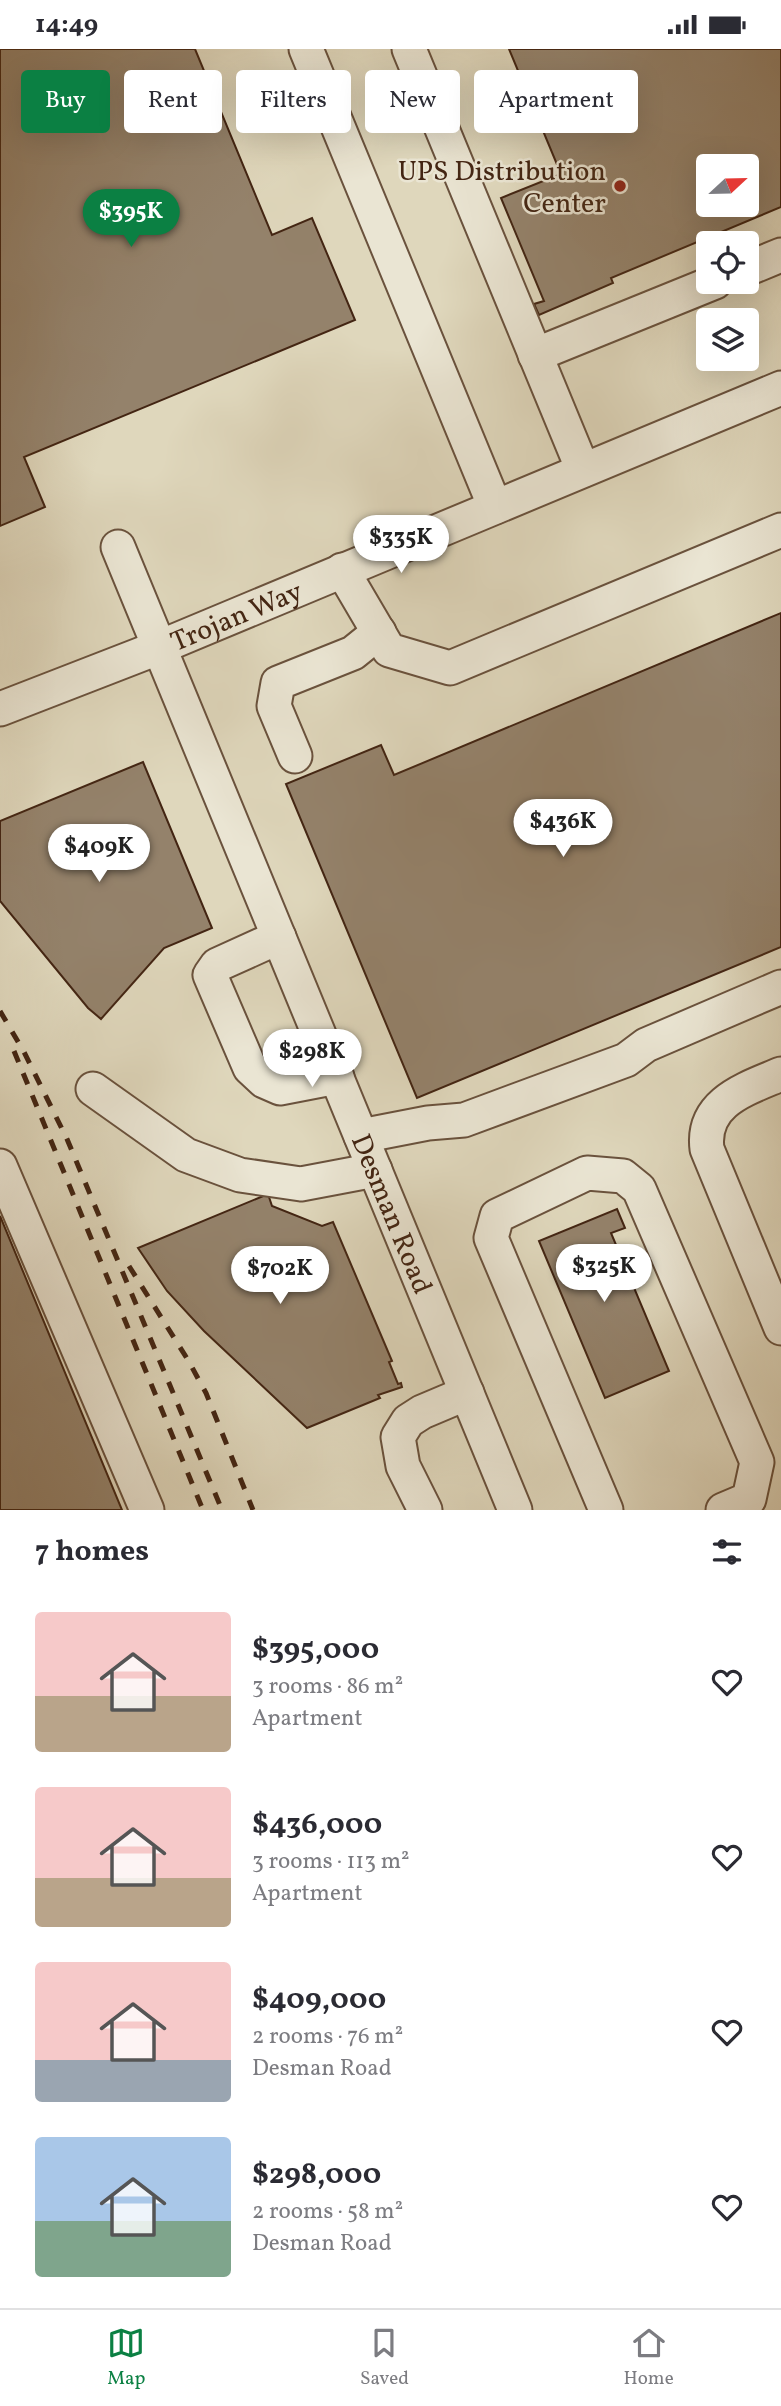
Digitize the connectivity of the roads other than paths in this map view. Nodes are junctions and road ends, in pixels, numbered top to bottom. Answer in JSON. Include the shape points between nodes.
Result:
{"nodes":[{"id":1,"x":306,"y":49,"type":"edge"},
{"id":2,"x":409,"y":49,"type":"edge"},
{"id":3,"x":781,"y":255,"type":"edge"},
{"id":4,"x":759,"y":264,"type":"edge"},
{"id":5,"x":696,"y":290,"type":"edge"},
{"id":6,"x":535,"y":355,"type":"junction"},
{"id":7,"x":781,"y":387,"type":"edge"},
{"id":8,"x":583,"y":470,"type":"junction"},
{"id":9,"x":495,"y":507,"type":"junction"},
{"id":10,"x":781,"y":530,"type":"edge"},
{"id":11,"x":118,"y":547,"type":"dead end"},
{"id":12,"x":342,"y":571,"type":"junction"},
{"id":13,"x":379,"y":632,"type":"junction"},
{"id":14,"x":160,"y":647,"type":"junction"},
{"id":15,"x":0,"y":709,"type":"edge"},
{"id":16,"x":295,"y":756,"type":"dead end"},
{"id":17,"x":279,"y":937,"type":"junction"},
{"id":18,"x":781,"y":988,"type":"edge"},
{"id":19,"x":781,"y":1074,"type":"edge"},
{"id":20,"x":337,"y":1077,"type":"junction"},
{"id":21,"x":93,"y":1089,"type":"dead end"},
{"id":22,"x":361,"y":1136,"type":"junction"},
{"id":23,"x":0,"y":1166,"type":"edge"},
{"id":24,"x":375,"y":1170,"type":"junction"},
{"id":25,"x":781,"y":1328,"type":"edge"},
{"id":26,"x":467,"y":1393,"type":"junction"},
{"id":27,"x":146,"y":1510,"type":"edge"},
{"id":28,"x":425,"y":1510,"type":"edge"},
{"id":29,"x":515,"y":1510,"type":"edge"},
{"id":30,"x":607,"y":1510,"type":"edge"},
{"id":31,"x":723,"y":1510,"type":"edge"}],
"edges":[{"from":1,"to":9,"type":"street"},
{"from":2,"to":6,"type":"street"},
{"from":3,"to":4,"type":"street"},
{"from":5,"to":6,"type":"street"},
{"from":6,"to":8,"type":"street"},
{"from":7,"to":8,"type":"street","name":"Trojan Way"},
{"from":8,"to":9,"type":"street","name":"Trojan Way"},
{"from":9,"to":12,"type":"street","name":"Trojan Way"},
{"from":10,"to":13,"type":"street","via":[[450,668],[389,650]]},
{"from":11,"to":14,"type":"street","name":"Desman Road"},
{"from":12,"to":13,"type":"street"},
{"from":12,"to":14,"type":"street","name":"Trojan Way"},
{"from":13,"to":16,"type":"street","via":[[353,653],[278,683],[274,706]]},
{"from":14,"to":15,"type":"street","name":"Trojan Way"},
{"from":14,"to":17,"type":"street","name":"Desman Road"},
{"from":17,"to":20,"type":"street","name":"Desman Road"},
{"from":17,"to":20,"type":"street","via":[[218,965],[210,975],[250,1068],[264,1081],[280,1088]]},
{"from":18,"to":22,"type":"street","via":[[646,1045],[626,1060],[464,1120]]},
{"from":19,"to":25,"type":"street","via":[[736,1093],[721,1105],[705,1135],[706,1149]]},
{"from":20,"to":22,"type":"street","name":"Desman Road"},
{"from":21,"to":24,"type":"street","via":[[186,1156],[240,1175],[301,1184]]},
{"from":22,"to":24,"type":"street","name":"Desman Road"},
{"from":23,"to":27,"type":"street"},
{"from":24,"to":26,"type":"street","name":"Desman Road"},
{"from":26,"to":28,"type":"street","via":[[422,1412],[408,1421],[398,1437],[403,1466]]},
{"from":26,"to":29,"type":"street","name":"Desman Road"},
{"from":30,"to":31,"type":"street","via":[[491,1238],[497,1216],[587,1173],[623,1176],[639,1189],[758,1462],[749,1499]]}]}
